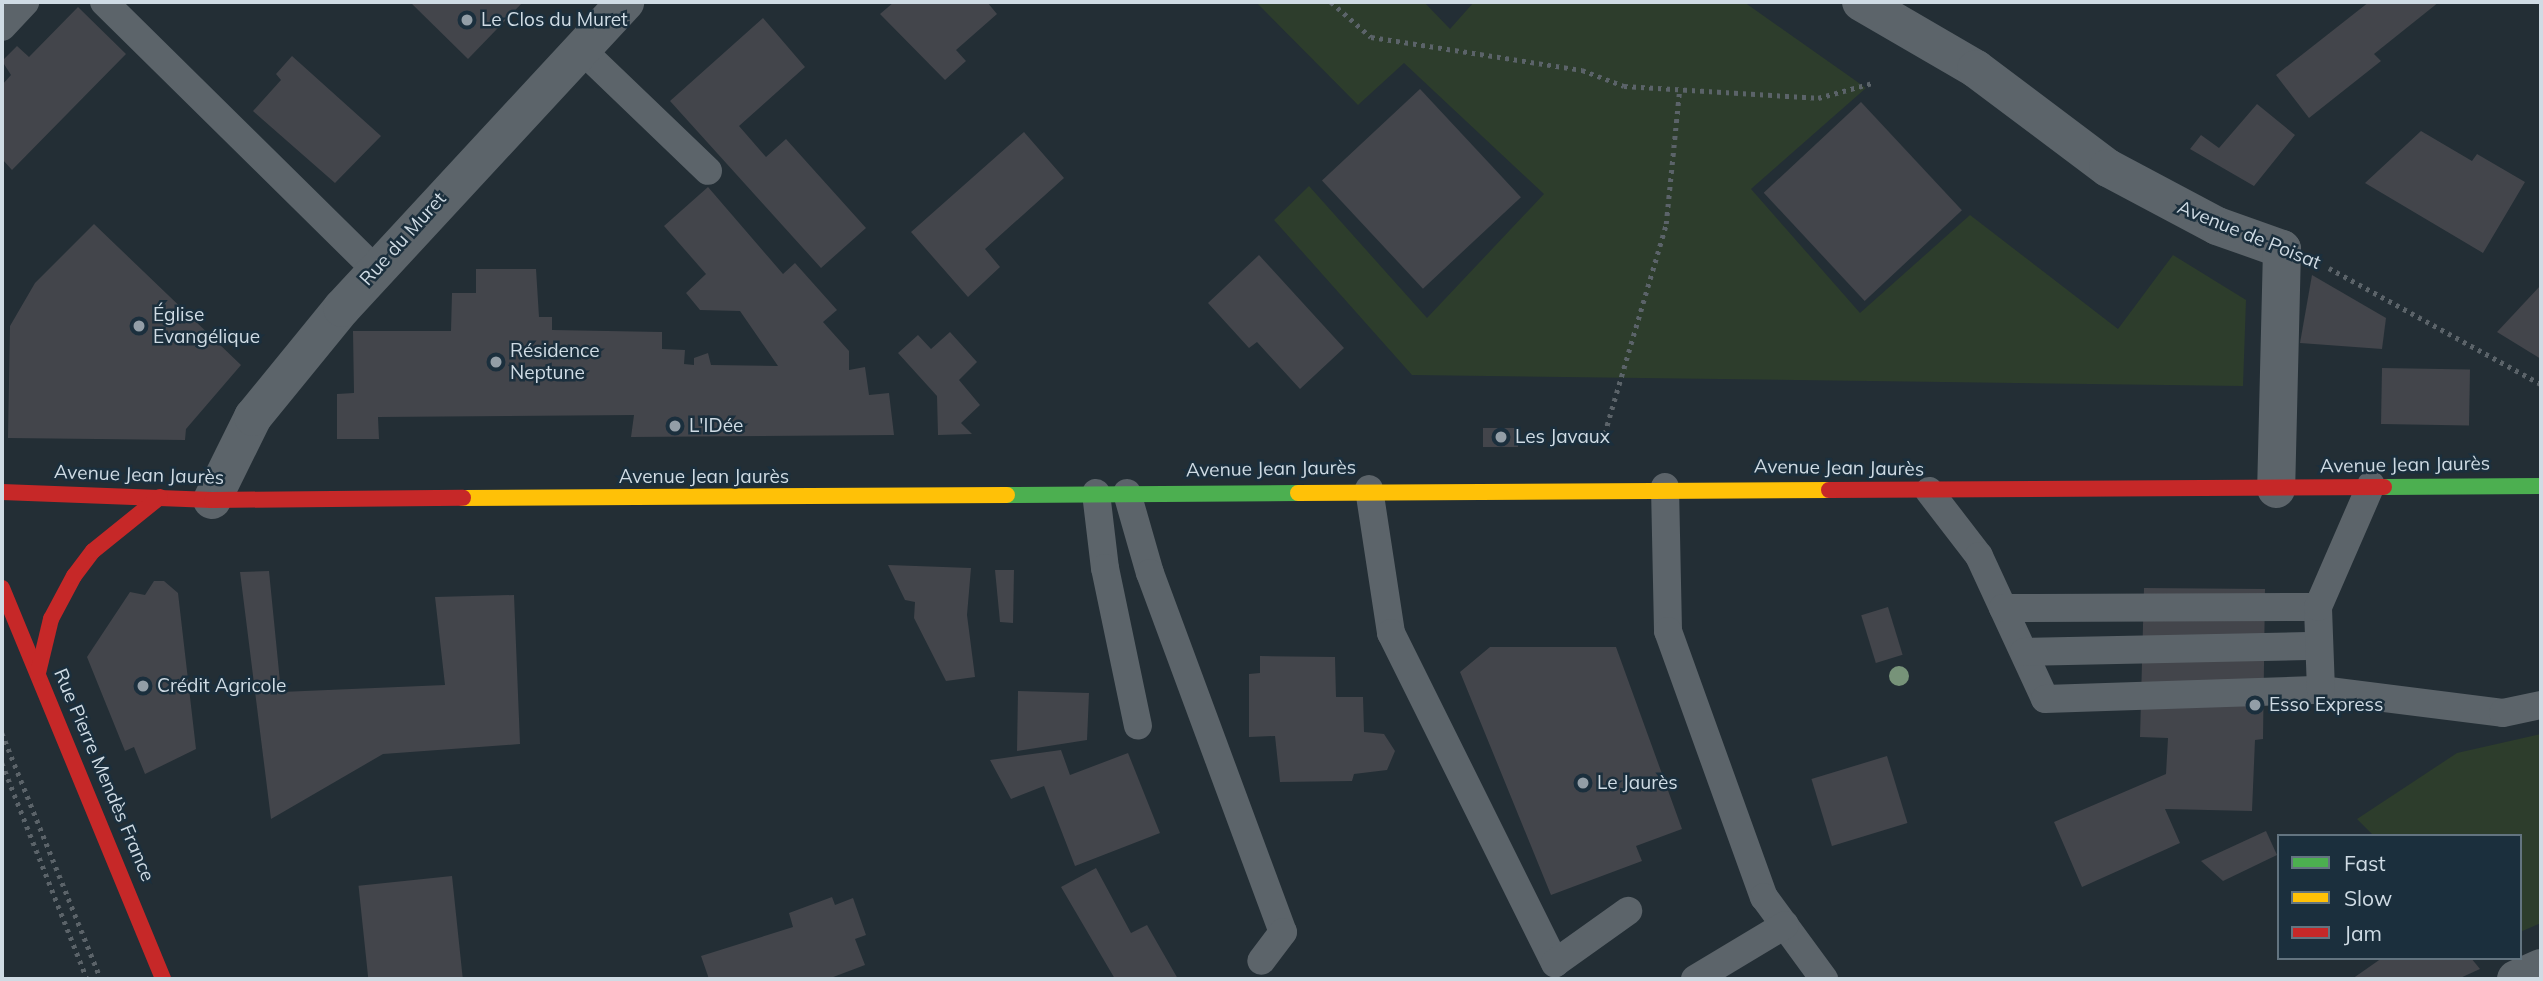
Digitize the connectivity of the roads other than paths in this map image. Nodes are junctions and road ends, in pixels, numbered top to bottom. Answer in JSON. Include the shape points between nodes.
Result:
{"nodes":[{"id":1,"x":25,"y":2,"type":"edge"},
{"id":2,"x":104,"y":2,"type":"edge"},
{"id":3,"x":625,"y":2,"type":"edge"},
{"id":4,"x":1861,"y":2,"type":"edge"},
{"id":5,"x":2,"y":27,"type":"edge"},
{"id":6,"x":581,"y":49,"type":"junction"},
{"id":7,"x":708,"y":171,"type":"dead end"},
{"id":8,"x":374,"y":270,"type":"junction"},
{"id":9,"x":2371,"y":485,"type":"junction"},
{"id":10,"x":2541,"y":486,"type":"edge"},
{"id":11,"x":1665,"y":487,"type":"junction"},
{"id":12,"x":1369,"y":489,"type":"junction"},
{"id":13,"x":2276,"y":489,"type":"junction"},
{"id":14,"x":1928,"y":491,"type":"junction"},
{"id":15,"x":2,"y":492,"type":"edge"},
{"id":16,"x":1096,"y":493,"type":"junction"},
{"id":17,"x":1127,"y":493,"type":"junction"},
{"id":18,"x":160,"y":497,"type":"junction"},
{"id":19,"x":212,"y":500,"type":"junction"},
{"id":20,"x":2,"y":588,"type":"edge"},
{"id":21,"x":2318,"y":607,"type":"junction"},
{"id":22,"x":2003,"y":608,"type":"junction"},
{"id":23,"x":2319,"y":646,"type":"junction"},
{"id":24,"x":2024,"y":652,"type":"junction"},
{"id":25,"x":38,"y":673,"type":"junction"},
{"id":26,"x":2321,"y":690,"type":"junction"},
{"id":27,"x":2541,"y":705,"type":"edge"},
{"id":28,"x":1138,"y":726,"type":"dead end"},
{"id":29,"x":1628,"y":911,"type":"dead end"},
{"id":30,"x":1785,"y":925,"type":"junction"},
{"id":31,"x":1261,"y":961,"type":"dead end"},
{"id":32,"x":2541,"y":968,"type":"edge"},
{"id":33,"x":163,"y":979,"type":"edge"},
{"id":34,"x":1695,"y":979,"type":"edge"},
{"id":35,"x":1824,"y":979,"type":"edge"},
{"id":36,"x":2516,"y":979,"type":"edge"}],
"edges":[{"from":1,"to":5,"type":"lane"},
{"from":2,"to":8,"type":"lane"},
{"from":3,"to":6,"type":"street","name":"Rue du Muret"},
{"from":4,"to":13,"type":"street","name":"Avenue de Poisat","via":[[1976,69],[2108,168],[2217,226],[2283,249]]},
{"from":6,"to":7,"type":"lane"},
{"from":6,"to":8,"type":"street","name":"Rue du Muret"},
{"from":8,"to":19,"type":"street","name":"Rue du Muret","via":[[253,417]]},
{"from":9,"to":10,"type":"main road","name":"Avenue Jean Jaurès"},
{"from":9,"to":13,"type":"main road","name":"Avenue Jean Jaurès"},
{"from":9,"to":21,"type":"lane"},
{"from":11,"to":12,"type":"main road","name":"Avenue Jean Jaurès"},
{"from":11,"to":14,"type":"main road","name":"Avenue Jean Jaurès"},
{"from":11,"to":30,"type":"lane","via":[[1668,631],[1764,897]]},
{"from":12,"to":17,"type":"main road","name":"Avenue Jean Jaurès"},
{"from":12,"to":29,"type":"lane","via":[[1391,633],[1555,963]]},
{"from":13,"to":14,"type":"main road","name":"Avenue Jean Jaurès"},
{"from":14,"to":22,"type":"lane","via":[[1979,556]]},
{"from":15,"to":18,"type":"main road","name":"Avenue Jean Jaurès"},
{"from":16,"to":17,"type":"main road","name":"Avenue Jean Jaurès"},
{"from":16,"to":19,"type":"main road","name":"Avenue Jean Jaurès"},
{"from":16,"to":28,"type":"lane"},
{"from":17,"to":31,"type":"lane","via":[[1150,573],[1283,932]]},
{"from":18,"to":19,"type":"main road","name":"Avenue Jean Jaurès"},
{"from":18,"to":25,"type":"main road","via":[[93,551],[74,576],[51,619]]},
{"from":20,"to":25,"type":"main road","name":"Rue Pierre Mendès France"},
{"from":21,"to":22,"type":"lane"},
{"from":21,"to":23,"type":"lane"},
{"from":22,"to":24,"type":"lane"},
{"from":23,"to":24,"type":"lane"},
{"from":23,"to":26,"type":"lane"},
{"from":24,"to":26,"type":"lane","via":[[2045,699]]},
{"from":25,"to":33,"type":"main road","name":"Rue Pierre Mendès France"},
{"from":26,"to":27,"type":"lane","via":[[2503,713]]},
{"from":30,"to":34,"type":"lane"},
{"from":30,"to":35,"type":"lane"},
{"from":32,"to":36,"type":"street"}]}
